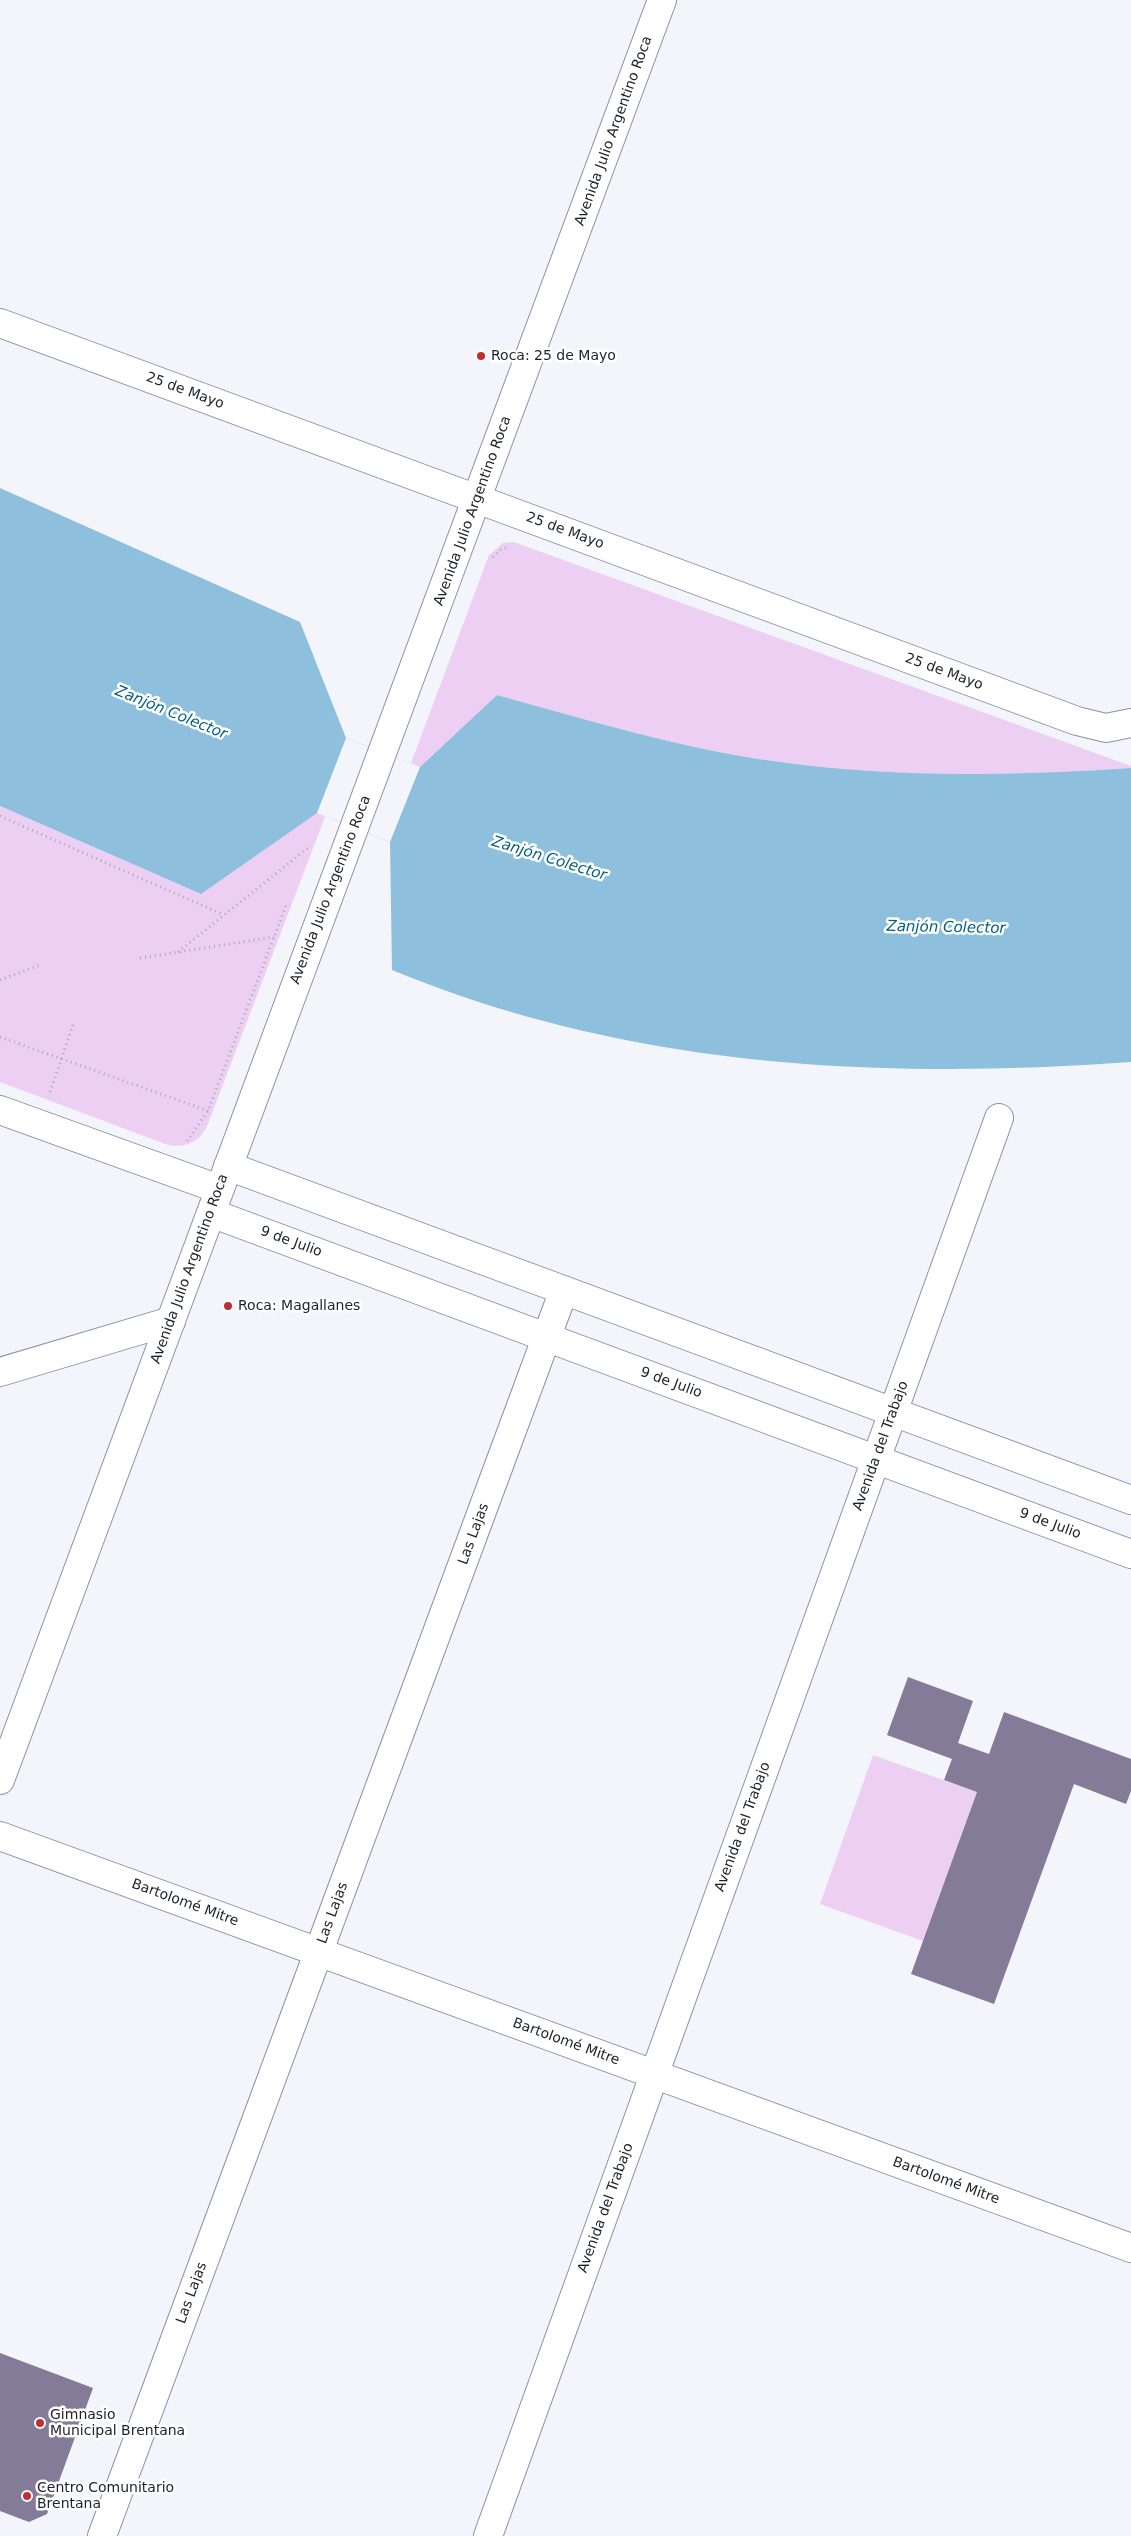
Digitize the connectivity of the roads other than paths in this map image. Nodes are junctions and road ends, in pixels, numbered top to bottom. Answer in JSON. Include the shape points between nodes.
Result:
{"nodes":[{"id":1,"x":662,"y":0,"type":"edge"},
{"id":2,"x":0,"y":323,"type":"edge"},
{"id":3,"x":477,"y":499,"type":"junction"},
{"id":4,"x":1131,"y":722,"type":"edge"},
{"id":5,"x":0,"y":1110,"type":"edge"},
{"id":6,"x":999,"y":1118,"type":"dead end"},
{"id":7,"x":219,"y":1189,"type":"junction"},
{"id":8,"x":564,"y":1290,"type":"junction"},
{"id":9,"x":171,"y":1321,"type":"junction"},
{"id":10,"x":547,"y":1337,"type":"junction"},
{"id":11,"x":0,"y":1372,"type":"edge"},
{"id":12,"x":893,"y":1412,"type":"junction"},
{"id":13,"x":876,"y":1459,"type":"junction"},
{"id":14,"x":1131,"y":1500,"type":"edge"},
{"id":15,"x":1131,"y":1554,"type":"edge"},
{"id":16,"x":0,"y":1780,"type":"edge"},
{"id":17,"x":0,"y":1836,"type":"edge"},
{"id":18,"x":319,"y":1952,"type":"junction"},
{"id":19,"x":654,"y":2074,"type":"junction"},
{"id":20,"x":1131,"y":2248,"type":"edge"},
{"id":21,"x":102,"y":2536,"type":"edge"},
{"id":22,"x":488,"y":2536,"type":"edge"}],
"edges":[{"from":1,"to":3,"type":"street","name":"Avenida Julio Argentino Roca"},
{"from":2,"to":3,"type":"street","name":"25 de Mayo"},
{"from":3,"to":4,"type":"street","name":"25 de Mayo","via":[[1077,721],[1106,728]]},
{"from":3,"to":7,"type":"street","name":"Avenida Julio Argentino Roca"},
{"from":5,"to":7,"type":"street","name":"9 de Julio"},
{"from":6,"to":12,"type":"street","name":"Avenida del Trabajo"},
{"from":7,"to":8,"type":"street","name":"9 de Julio"},
{"from":7,"to":9,"type":"street","name":"Avenida Julio Argentino Roca"},
{"from":7,"to":10,"type":"street","name":"9 de Julio"},
{"from":8,"to":10,"type":"street","name":"Las Lajas"},
{"from":8,"to":12,"type":"street","name":"9 de Julio"},
{"from":9,"to":11,"type":"street"},
{"from":9,"to":16,"type":"street","name":"Avenida Julio Argentino Roca"},
{"from":10,"to":13,"type":"street","name":"9 de Julio"},
{"from":10,"to":18,"type":"street","name":"Las Lajas"},
{"from":12,"to":13,"type":"street","name":"Avenida del Trabajo"},
{"from":12,"to":14,"type":"street","name":"9 de Julio"},
{"from":13,"to":15,"type":"street","name":"9 de Julio"},
{"from":13,"to":19,"type":"street","name":"Avenida del Trabajo"},
{"from":17,"to":18,"type":"street","name":"Bartolomé Mitre"},
{"from":18,"to":19,"type":"street","name":"Bartolomé Mitre"},
{"from":18,"to":21,"type":"street","name":"Las Lajas"},
{"from":19,"to":20,"type":"street","name":"Bartolomé Mitre"},
{"from":19,"to":22,"type":"street","name":"Avenida del Trabajo"}]}
